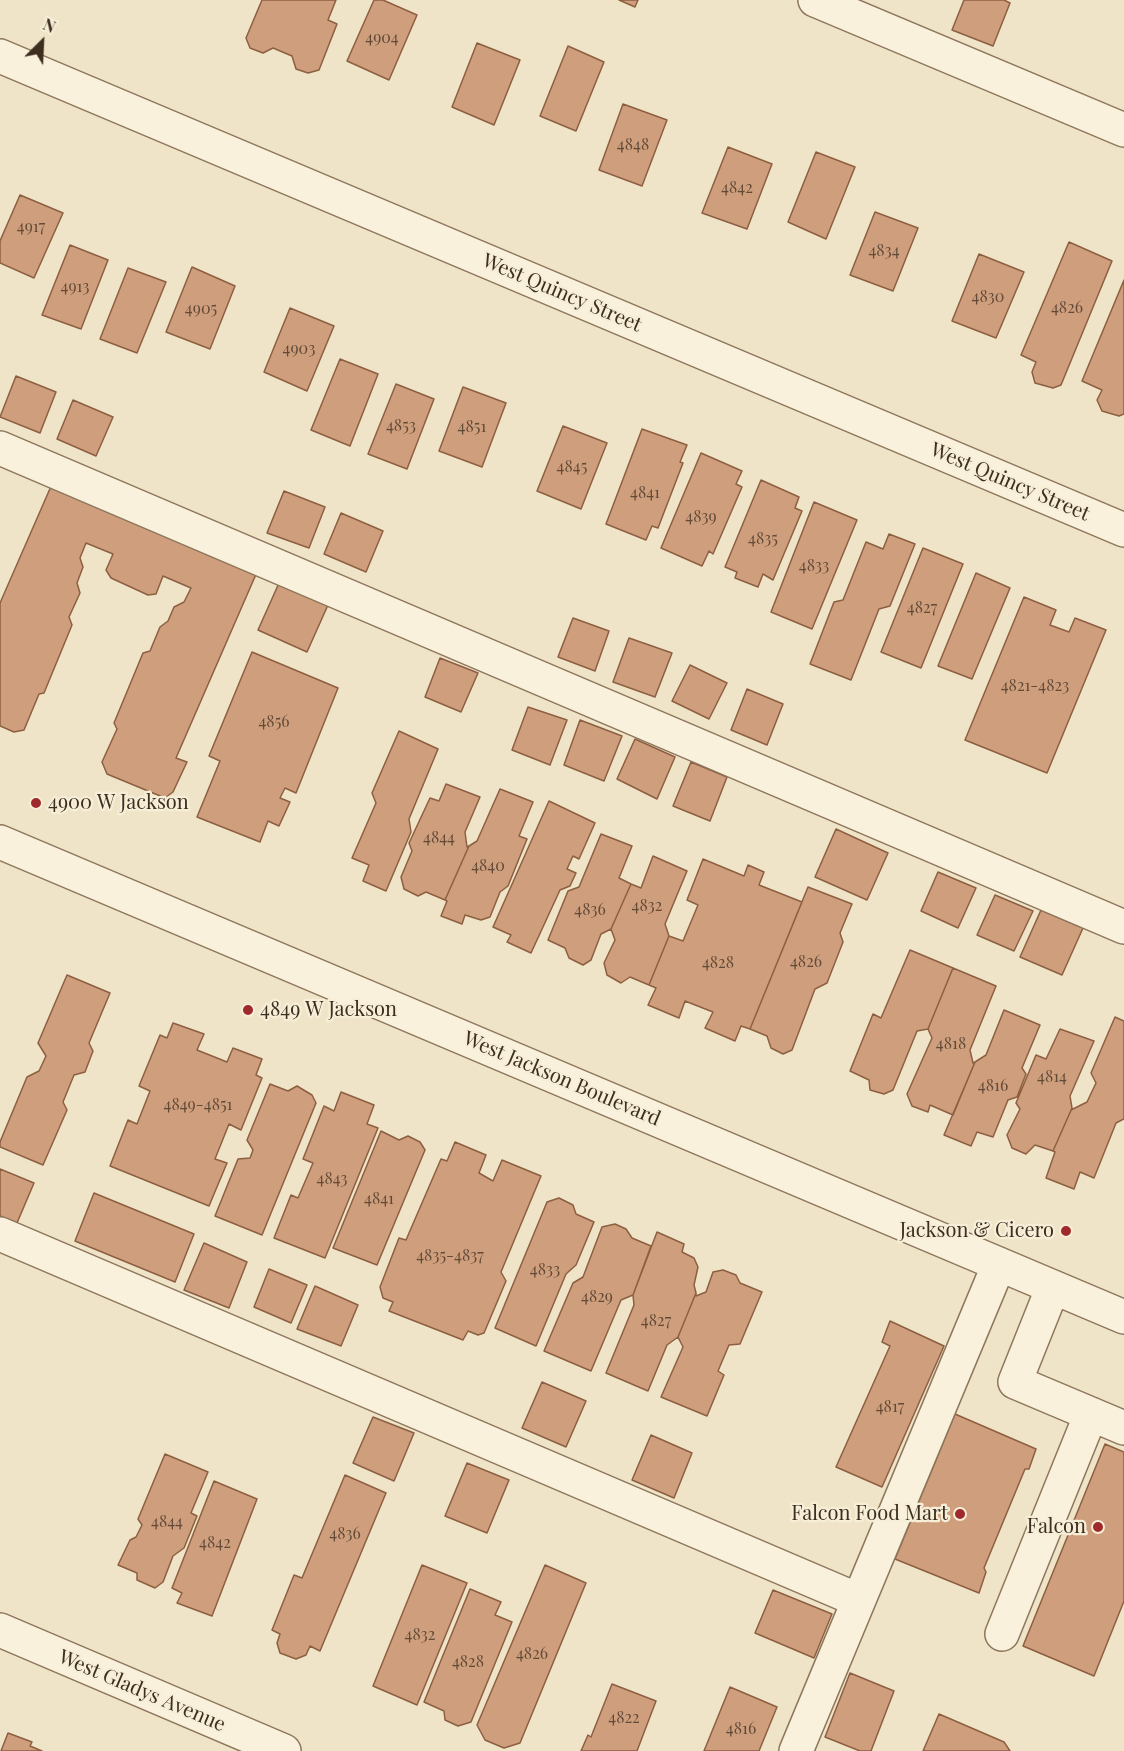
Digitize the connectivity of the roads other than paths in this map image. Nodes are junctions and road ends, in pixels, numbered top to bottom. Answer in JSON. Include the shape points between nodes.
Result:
{"nodes":[{"id":1,"x":815,"y":0,"type":"edge"},
{"id":2,"x":0,"y":56,"type":"edge"},
{"id":3,"x":1124,"y":130,"type":"edge"},
{"id":4,"x":0,"y":448,"type":"edge"},
{"id":5,"x":1124,"y":530,"type":"edge"},
{"id":6,"x":0,"y":842,"type":"edge"},
{"id":7,"x":1124,"y":927,"type":"edge"},
{"id":8,"x":0,"y":1234,"type":"edge"},
{"id":9,"x":999,"y":1264,"type":"junction"},
{"id":10,"x":1053,"y":1287,"type":"junction"},
{"id":11,"x":1124,"y":1317,"type":"edge"},
{"id":12,"x":1091,"y":1414,"type":"junction"},
{"id":13,"x":1124,"y":1428,"type":"edge"},
{"id":14,"x":858,"y":1600,"type":"junction"},
{"id":15,"x":0,"y":1630,"type":"edge"},
{"id":16,"x":1002,"y":1634,"type":"dead end"},
{"id":17,"x":284,"y":1751,"type":"edge"},
{"id":18,"x":796,"y":1751,"type":"edge"}],
"edges":[{"from":1,"to":3,"type":"street"},
{"from":2,"to":5,"type":"street","name":"West Quincy Street"},
{"from":4,"to":7,"type":"street"},
{"from":6,"to":9,"type":"street","name":"West Jackson Boulevard"},
{"from":8,"to":14,"type":"street"},
{"from":9,"to":10,"type":"street","name":"West Jackson Boulevard"},
{"from":9,"to":14,"type":"street"},
{"from":10,"to":11,"type":"street","name":"West Jackson Boulevard"},
{"from":10,"to":12,"type":"street","via":[[1015,1382]]},
{"from":12,"to":13,"type":"street"},
{"from":12,"to":16,"type":"street"},
{"from":14,"to":18,"type":"street"},
{"from":15,"to":17,"type":"street","name":"West Gladys Avenue"}]}
